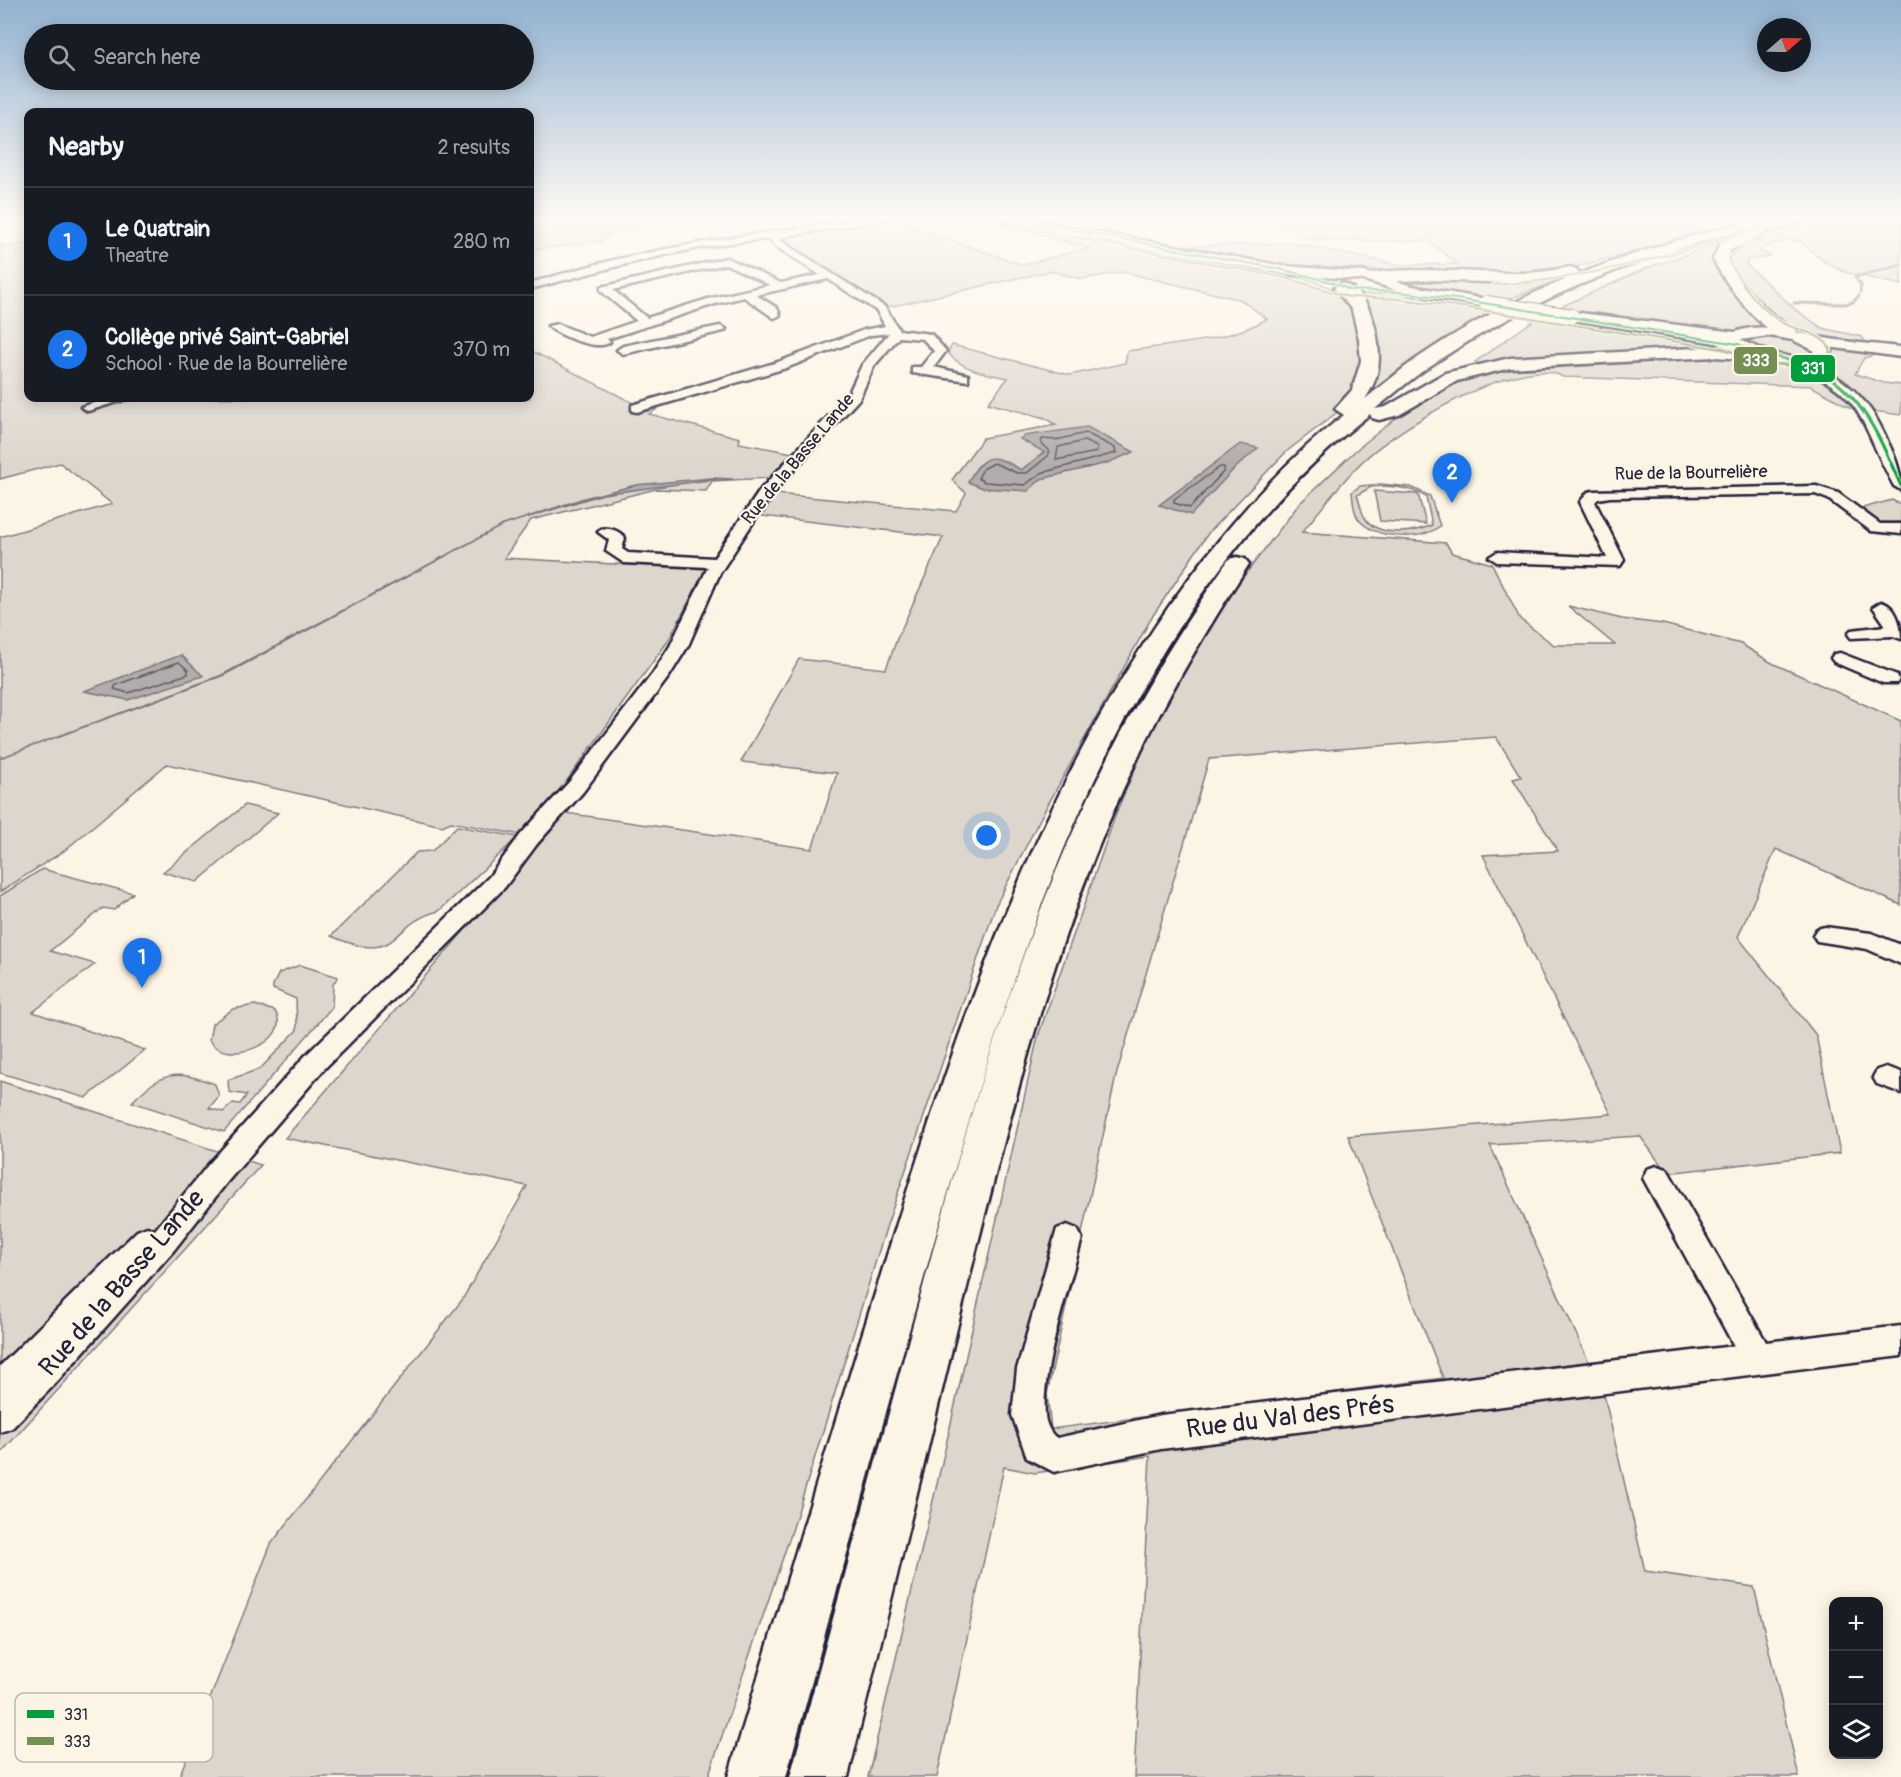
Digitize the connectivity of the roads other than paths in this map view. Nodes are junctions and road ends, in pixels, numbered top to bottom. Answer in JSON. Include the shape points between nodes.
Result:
{"nodes":[{"id":1,"x":623,"y":302,"type":"edge"},
{"id":2,"x":714,"y":302,"type":"edge"},
{"id":3,"x":760,"y":302,"type":"edge"},
{"id":4,"x":870,"y":302,"type":"edge"},
{"id":5,"x":1358,"y":302,"type":"edge"},
{"id":6,"x":1478,"y":302,"type":"edge"},
{"id":7,"x":1531,"y":302,"type":"edge"},
{"id":8,"x":1555,"y":302,"type":"edge"},
{"id":9,"x":1752,"y":302,"type":"edge"},
{"id":10,"x":774,"y":315,"type":"dead end"},
{"id":11,"x":649,"y":321,"type":"junction"},
{"id":12,"x":554,"y":326,"type":"dead end"},
{"id":13,"x":629,"y":326,"type":"junction"},
{"id":14,"x":720,"y":329,"type":"dead end"},
{"id":15,"x":894,"y":330,"type":"junction"},
{"id":16,"x":1790,"y":335,"type":"junction"},
{"id":17,"x":592,"y":340,"type":"junction"},
{"id":18,"x":1737,"y":340,"type":"junction"},
{"id":19,"x":1808,"y":340,"type":"junction"},
{"id":20,"x":623,"y":350,"type":"junction"},
{"id":21,"x":1897,"y":351,"type":"edge"},
{"id":22,"x":1820,"y":357,"type":"junction"},
{"id":23,"x":641,"y":358,"type":"dead end"},
{"id":24,"x":1776,"y":358,"type":"junction"},
{"id":25,"x":964,"y":378,"type":"dead end"},
{"id":26,"x":1836,"y":381,"type":"junction"},
{"id":27,"x":108,"y":402,"type":"edge"},
{"id":28,"x":88,"y":407,"type":"dead end"},
{"id":29,"x":637,"y":408,"type":"dead end"},
{"id":30,"x":1377,"y":414,"type":"junction"},
{"id":31,"x":1320,"y":441,"type":"junction"},
{"id":32,"x":1901,"y":486,"type":"edge"},
{"id":33,"x":1901,"y":529,"type":"edge"},
{"id":34,"x":606,"y":532,"type":"dead end"},
{"id":35,"x":1497,"y":557,"type":"dead end"},
{"id":36,"x":718,"y":563,"type":"junction"},
{"id":37,"x":1881,"y":607,"type":"dead end"},
{"id":38,"x":1898,"y":627,"type":"edge"},
{"id":39,"x":1857,"y":634,"type":"dead end"},
{"id":40,"x":1840,"y":658,"type":"dead end"},
{"id":41,"x":1901,"y":664,"type":"edge"},
{"id":42,"x":1895,"y":683,"type":"edge"},
{"id":43,"x":1825,"y":935,"type":"dead end"},
{"id":44,"x":1901,"y":955,"type":"edge"},
{"id":45,"x":218,"y":1173,"type":"junction"},
{"id":46,"x":1657,"y":1178,"type":"dead end"},
{"id":47,"x":1067,"y":1238,"type":"dead end"},
{"id":48,"x":1901,"y":1341,"type":"edge"},
{"id":49,"x":1758,"y":1359,"type":"junction"},
{"id":50,"x":0,"y":1388,"type":"edge"},
{"id":51,"x":0,"y":1416,"type":"edge"},
{"id":52,"x":757,"y":1777,"type":"edge"},
{"id":53,"x":819,"y":1777,"type":"edge"}],
"edges":[{"from":1,"to":11,"type":"street"},
{"from":2,"to":11,"type":"street"},
{"from":3,"to":10,"type":"street","via":[[773,310]]},
{"from":4,"to":15,"type":"street","via":[[881,309]]},
{"from":5,"to":31,"type":"highway","via":[[1372,362],[1362,391],[1318,433]]},
{"from":6,"to":18,"type":"main road","bridge":true},
{"from":7,"to":31,"type":"highway","via":[[1463,337],[1383,390]]},
{"from":8,"to":30,"type":"highway","via":[[1463,352]]},
{"from":9,"to":16,"type":"highway","via":[[1767,319]]},
{"from":11,"to":13,"type":"street"},
{"from":11,"to":13,"type":"street","via":[[664,326],[641,331]]},
{"from":12,"to":17,"type":"street"},
{"from":13,"to":17,"type":"street"},
{"from":14,"to":20,"type":"street"},
{"from":15,"to":25,"type":"street","via":[[927,336],[940,351],[921,370]]},
{"from":15,"to":29,"type":"street","via":[[868,332],[798,360]]},
{"from":15,"to":36,"type":"street","name":"Rue de la Basse Lande","via":[[867,365],[854,396],[766,492]]},
{"from":16,"to":18,"type":"main road","via":[[1758,332]]},
{"from":16,"to":19,"type":"main road"},
{"from":17,"to":20,"type":"street"},
{"from":18,"to":24,"type":"main road"},
{"from":19,"to":21,"type":"main road"},
{"from":19,"to":22,"type":"main road","via":[[1822,348]]},
{"from":20,"to":23,"type":"street"},
{"from":21,"to":22,"type":"main road","via":[[1844,352]]},
{"from":22,"to":24,"type":"main road"},
{"from":22,"to":26,"type":"street"},
{"from":24,"to":26,"type":"street","via":[[1813,368]]},
{"from":24,"to":30,"type":"highway","via":[[1714,352],[1510,363],[1451,377],[1392,411]]},
{"from":26,"to":32,"type":"street","via":[[1865,409]]},
{"from":27,"to":28,"type":"street"},
{"from":30,"to":53,"type":"highway","via":[[1300,487],[1215,594],[1140,722],[1074,867],[985,1141]]},
{"from":31,"to":52,"type":"highway","via":[[1231,536],[1160,635],[1088,759],[1044,856],[1002,962],[935,1164]]},
{"from":33,"to":35,"type":"street","name":"Rue de la Bourrelière","via":[[1885,530],[1870,525],[1821,491],[1610,493],[1593,495],[1587,501],[1616,560],[1614,563]]},
{"from":34,"to":36,"type":"street","via":[[617,538],[614,552],[624,558]]},
{"from":36,"to":45,"type":"street","name":"Rue de la Basse Lande","via":[[661,675],[576,787],[497,882],[315,1062]]},
{"from":37,"to":38,"type":"street"},
{"from":38,"to":39,"type":"street"},
{"from":40,"to":42,"type":"street"},
{"from":41,"to":42,"type":"street"},
{"from":43,"to":44,"type":"street","via":[[1871,941]]},
{"from":45,"to":50,"type":"street","name":"Rue de la Basse Lande"},
{"from":45,"to":51,"type":"street","name":"Rue de la Basse Lande","via":[[104,1308]]},
{"from":46,"to":49,"type":"street"},
{"from":47,"to":49,"type":"street","name":"Rue du Val des Prés","via":[[1033,1369],[1028,1415],[1039,1446],[1054,1455],[1161,1432]]},
{"from":48,"to":49,"type":"street","name":"Rue du Val des Prés"}]}
